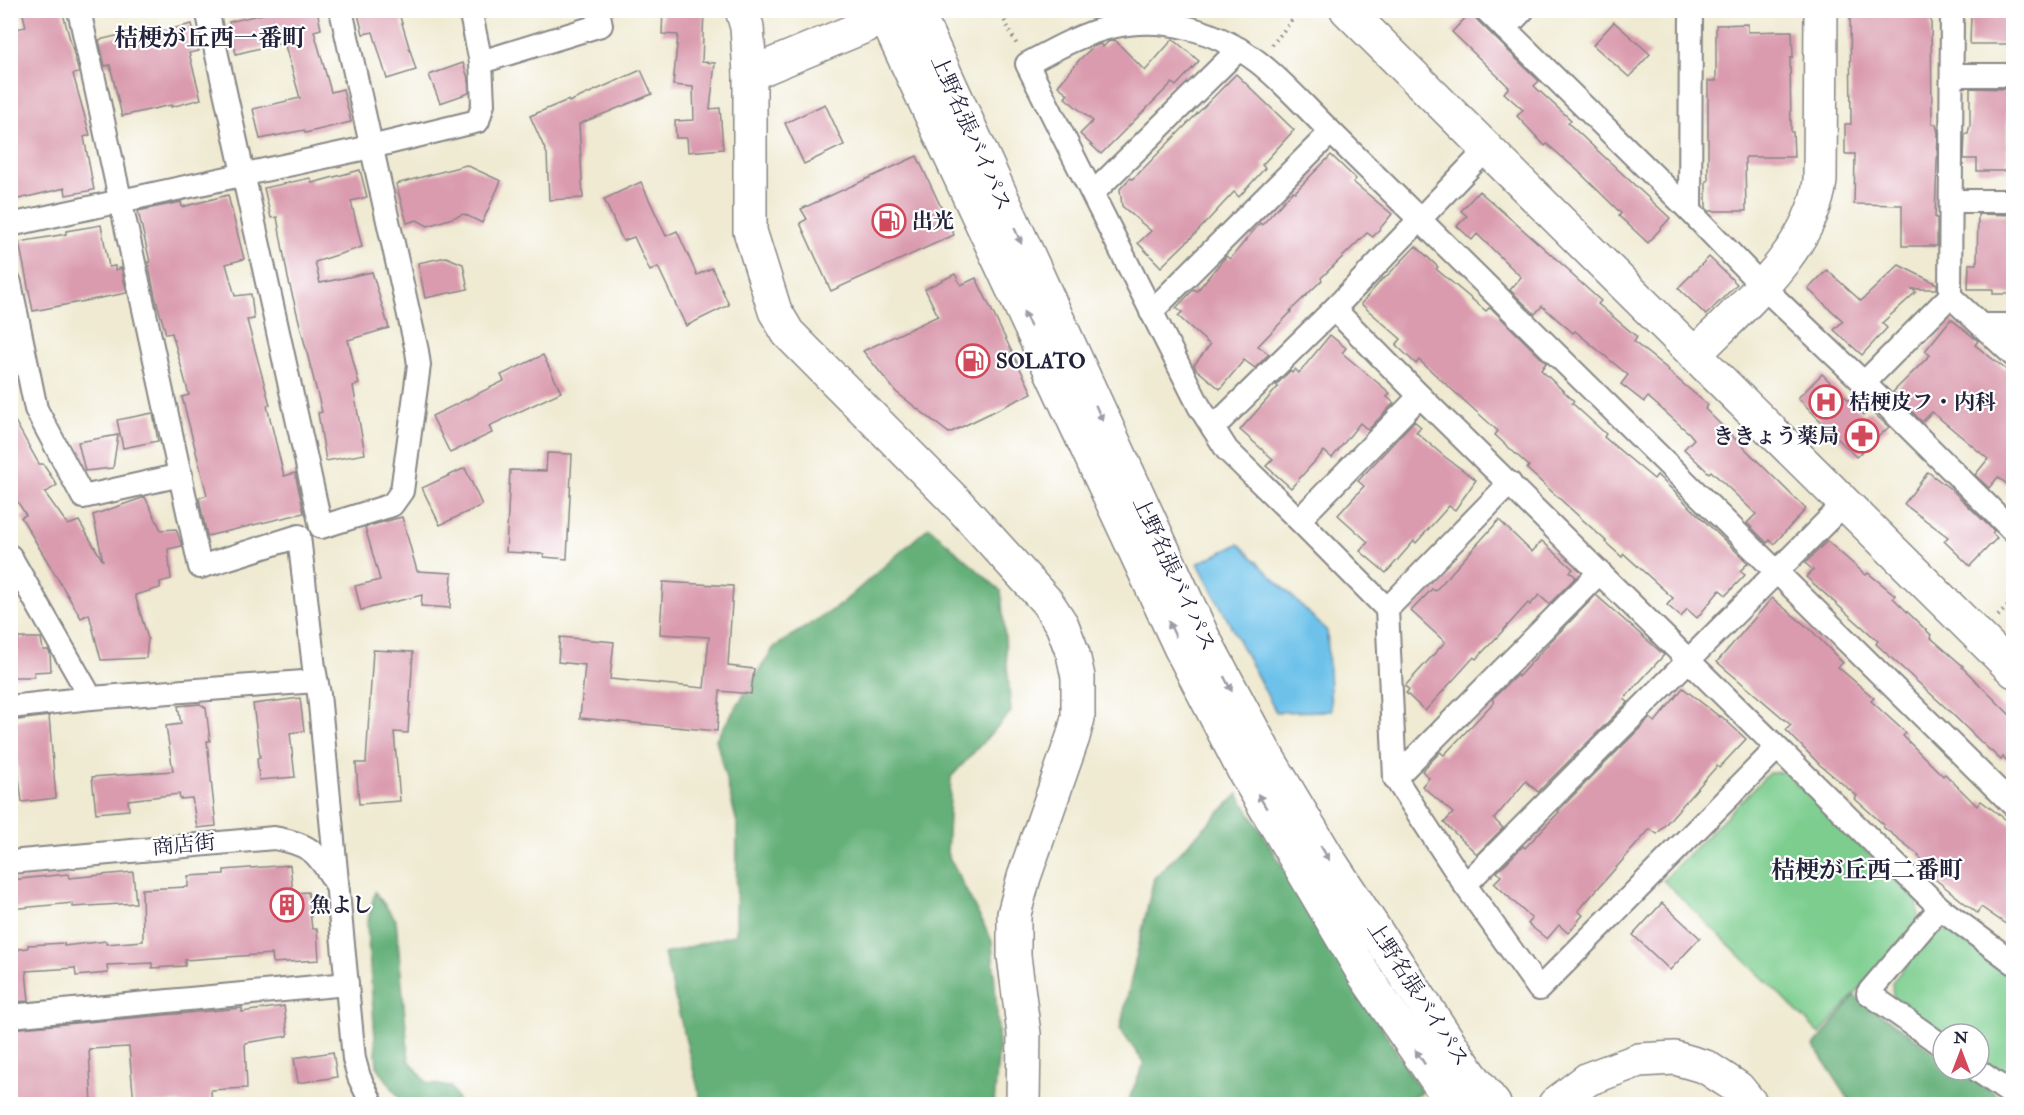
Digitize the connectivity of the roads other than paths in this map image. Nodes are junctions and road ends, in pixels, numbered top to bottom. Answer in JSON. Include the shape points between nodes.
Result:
{"nodes":[{"id":1,"x":79,"y":10,"type":"edge"},
{"id":2,"x":207,"y":10,"type":"edge"},
{"id":3,"x":341,"y":10,"type":"edge"},
{"id":4,"x":470,"y":10,"type":"edge"},
{"id":5,"x":598,"y":10,"type":"edge"},
{"id":6,"x":742,"y":10,"type":"edge"},
{"id":7,"x":1347,"y":10,"type":"edge"},
{"id":8,"x":1486,"y":10,"type":"edge"},
{"id":9,"x":1523,"y":10,"type":"edge"},
{"id":10,"x":1691,"y":10,"type":"edge"},
{"id":11,"x":1821,"y":10,"type":"edge"},
{"id":12,"x":1952,"y":10,"type":"edge"},
{"id":13,"x":897,"y":13,"type":"edge"},
{"id":14,"x":1505,"y":28,"type":"junction"},
{"id":15,"x":1239,"y":49,"type":"junction"},
{"id":16,"x":481,"y":62,"type":"junction"},
{"id":17,"x":750,"y":74,"type":"junction"},
{"id":18,"x":1952,"y":75,"type":"junction"},
{"id":19,"x":2013,"y":75,"type":"edge"},
{"id":20,"x":1331,"y":132,"type":"junction"},
{"id":21,"x":371,"y":147,"type":"junction"},
{"id":22,"x":1487,"y":149,"type":"junction"},
{"id":23,"x":242,"y":174,"type":"junction"},
{"id":24,"x":1093,"y":193,"type":"junction"},
{"id":25,"x":121,"y":200,"type":"junction"},
{"id":26,"x":1951,"y":201,"type":"junction"},
{"id":27,"x":2013,"y":201,"type":"edge"},
{"id":28,"x":1690,"y":211,"type":"junction"},
{"id":29,"x":1420,"y":220,"type":"junction"},
{"id":30,"x":10,"y":225,"type":"edge"},
{"id":31,"x":10,"y":284,"type":"edge"},
{"id":32,"x":1761,"y":286,"type":"junction"},
{"id":33,"x":1950,"y":296,"type":"junction"},
{"id":34,"x":1334,"y":309,"type":"junction"},
{"id":35,"x":1151,"y":312,"type":"junction"},
{"id":36,"x":1982,"y":325,"type":"junction"},
{"id":37,"x":2013,"y":325,"type":"edge"},
{"id":38,"x":1694,"y":355,"type":"junction"},
{"id":39,"x":2013,"y":357,"type":"edge"},
{"id":40,"x":1864,"y":383,"type":"junction"},
{"id":41,"x":1420,"y":396,"type":"junction"},
{"id":42,"x":1213,"y":428,"type":"junction"},
{"id":43,"x":181,"y":474,"type":"junction"},
{"id":44,"x":1510,"y":483,"type":"junction"},
{"id":45,"x":1845,"y":503,"type":"junction"},
{"id":46,"x":1299,"y":520,"type":"junction"},
{"id":47,"x":321,"y":527,"type":"junction"},
{"id":48,"x":2013,"y":532,"type":"edge"},
{"id":49,"x":299,"y":536,"type":"junction"},
{"id":50,"x":12,"y":561,"type":"edge"},
{"id":51,"x":1600,"y":572,"type":"junction"},
{"id":52,"x":1776,"y":573,"type":"junction"},
{"id":53,"x":1387,"y":609,"type":"junction"},
{"id":54,"x":1688,"y":660,"type":"junction"},
{"id":55,"x":2013,"y":672,"type":"edge"},
{"id":56,"x":316,"y":681,"type":"junction"},
{"id":57,"x":91,"y":698,"type":"junction"},
{"id":58,"x":10,"y":707,"type":"edge"},
{"id":59,"x":1776,"y":748,"type":"junction"},
{"id":60,"x":1395,"y":778,"type":"junction"},
{"id":61,"x":2013,"y":806,"type":"edge"},
{"id":62,"x":10,"y":862,"type":"edge"},
{"id":63,"x":338,"y":885,"type":"junction"},
{"id":64,"x":1465,"y":885,"type":"junction"},
{"id":65,"x":1940,"y":908,"type":"junction"},
{"id":66,"x":2013,"y":963,"type":"edge"},
{"id":67,"x":347,"y":984,"type":"junction"},
{"id":68,"x":10,"y":1016,"type":"edge"},
{"id":69,"x":1931,"y":1038,"type":"edge"},
{"id":70,"x":1991,"y":1080,"type":"edge"},
{"id":71,"x":2013,"y":1096,"type":"edge"},
{"id":72,"x":372,"y":1104,"type":"edge"},
{"id":73,"x":1023,"y":1104,"type":"edge"},
{"id":74,"x":1453,"y":1104,"type":"edge"},
{"id":75,"x":1494,"y":1104,"type":"edge"},
{"id":76,"x":1555,"y":1104,"type":"edge"},
{"id":77,"x":1751,"y":1104,"type":"edge"}],
"edges":[{"from":1,"to":25,"type":"street"},
{"from":2,"to":23,"type":"street"},
{"from":3,"to":21,"type":"street"},
{"from":4,"to":16,"type":"street"},
{"from":5,"to":16,"type":"street","via":[[601,25]]},
{"from":6,"to":17,"type":"main road"},
{"from":7,"to":22,"type":"main road"},
{"from":8,"to":14,"type":"street"},
{"from":9,"to":14,"type":"street"},
{"from":10,"to":28,"type":"street"},
{"from":11,"to":32,"type":"main road","via":[[1819,195],[1801,236]]},
{"from":12,"to":18,"type":"street"},
{"from":13,"to":17,"type":"main road"},
{"from":74,"to":13,"type":"main road","name":"上野名張バイパス","one_way":true,"via":[[1365,976],[1244,771],[1181,649]]},
{"from":13,"to":75,"type":"main road","name":"上野名張バイパス","one_way":true,"via":[[1203,637],[1265,753],[1331,863],[1470,1074]]},
{"from":14,"to":28,"type":"street"},
{"from":15,"to":20,"type":"street","via":[[1258,62]]},
{"from":15,"to":24,"type":"street"},
{"from":15,"to":24,"type":"street","via":[[1199,30],[1154,23],[1111,27],[1027,64]]},
{"from":16,"to":21,"type":"street","via":[[484,97],[478,121]]},
{"from":17,"to":73,"type":"main road","via":[[750,231],[775,311],[788,333],[816,363],[882,426],[1031,583],[1062,625],[1073,654],[1078,677],[1078,718],[1014,914],[1014,956],[1024,1034]]},
{"from":18,"to":19,"type":"street"},
{"from":18,"to":26,"type":"street"},
{"from":20,"to":29,"type":"street"},
{"from":20,"to":35,"type":"street"},
{"from":21,"to":23,"type":"street"},
{"from":21,"to":47,"type":"street","via":[[419,365],[404,479],[402,491],[392,505]]},
{"from":22,"to":29,"type":"street"},
{"from":22,"to":38,"type":"main road"},
{"from":23,"to":25,"type":"street"},
{"from":23,"to":47,"type":"street"},
{"from":24,"to":35,"type":"street"},
{"from":25,"to":30,"type":"street"},
{"from":25,"to":43,"type":"street"},
{"from":26,"to":27,"type":"street"},
{"from":26,"to":33,"type":"street"},
{"from":28,"to":32,"type":"street"},
{"from":29,"to":34,"type":"street"},
{"from":29,"to":52,"type":"street"},
{"from":31,"to":43,"type":"street","via":[[36,409],[83,497]]},
{"from":32,"to":38,"type":"main road"},
{"from":32,"to":40,"type":"street"},
{"from":33,"to":36,"type":"street"},
{"from":33,"to":40,"type":"street"},
{"from":34,"to":41,"type":"street"},
{"from":34,"to":42,"type":"street"},
{"from":35,"to":42,"type":"street"},
{"from":36,"to":37,"type":"street"},
{"from":36,"to":39,"type":"street"},
{"from":38,"to":45,"type":"main road"},
{"from":40,"to":48,"type":"street"},
{"from":41,"to":44,"type":"street"},
{"from":41,"to":46,"type":"street"},
{"from":42,"to":46,"type":"street","via":[[1227,450]]},
{"from":43,"to":49,"type":"street","via":[[200,567]]},
{"from":44,"to":51,"type":"street"},
{"from":44,"to":53,"type":"street"},
{"from":45,"to":52,"type":"street"},
{"from":45,"to":55,"type":"main road"},
{"from":46,"to":53,"type":"street"},
{"from":47,"to":49,"type":"street"},
{"from":49,"to":56,"type":"street"},
{"from":50,"to":57,"type":"street"},
{"from":51,"to":54,"type":"street"},
{"from":51,"to":60,"type":"street"},
{"from":52,"to":54,"type":"street"},
{"from":52,"to":61,"type":"street"},
{"from":53,"to":60,"type":"street"},
{"from":54,"to":59,"type":"street"},
{"from":54,"to":64,"type":"street"},
{"from":56,"to":57,"type":"street"},
{"from":56,"to":63,"type":"street"},
{"from":57,"to":58,"type":"street"},
{"from":59,"to":64,"type":"street","via":[[1539,989]]},
{"from":59,"to":65,"type":"street"},
{"from":60,"to":64,"type":"street"},
{"from":62,"to":63,"type":"street","name":"商店街","via":[[274,838],[303,845],[318,856]]},
{"from":63,"to":67,"type":"street"},
{"from":65,"to":66,"type":"street"},
{"from":65,"to":69,"type":"street","via":[[1868,993]]},
{"from":67,"to":68,"type":"street"},
{"from":67,"to":72,"type":"street","via":[[354,1059]]},
{"from":70,"to":71,"type":"street"},
{"from":76,"to":77,"type":"main road","via":[[1588,1079],[1639,1060],[1676,1058],[1706,1067],[1738,1088]]}]}
